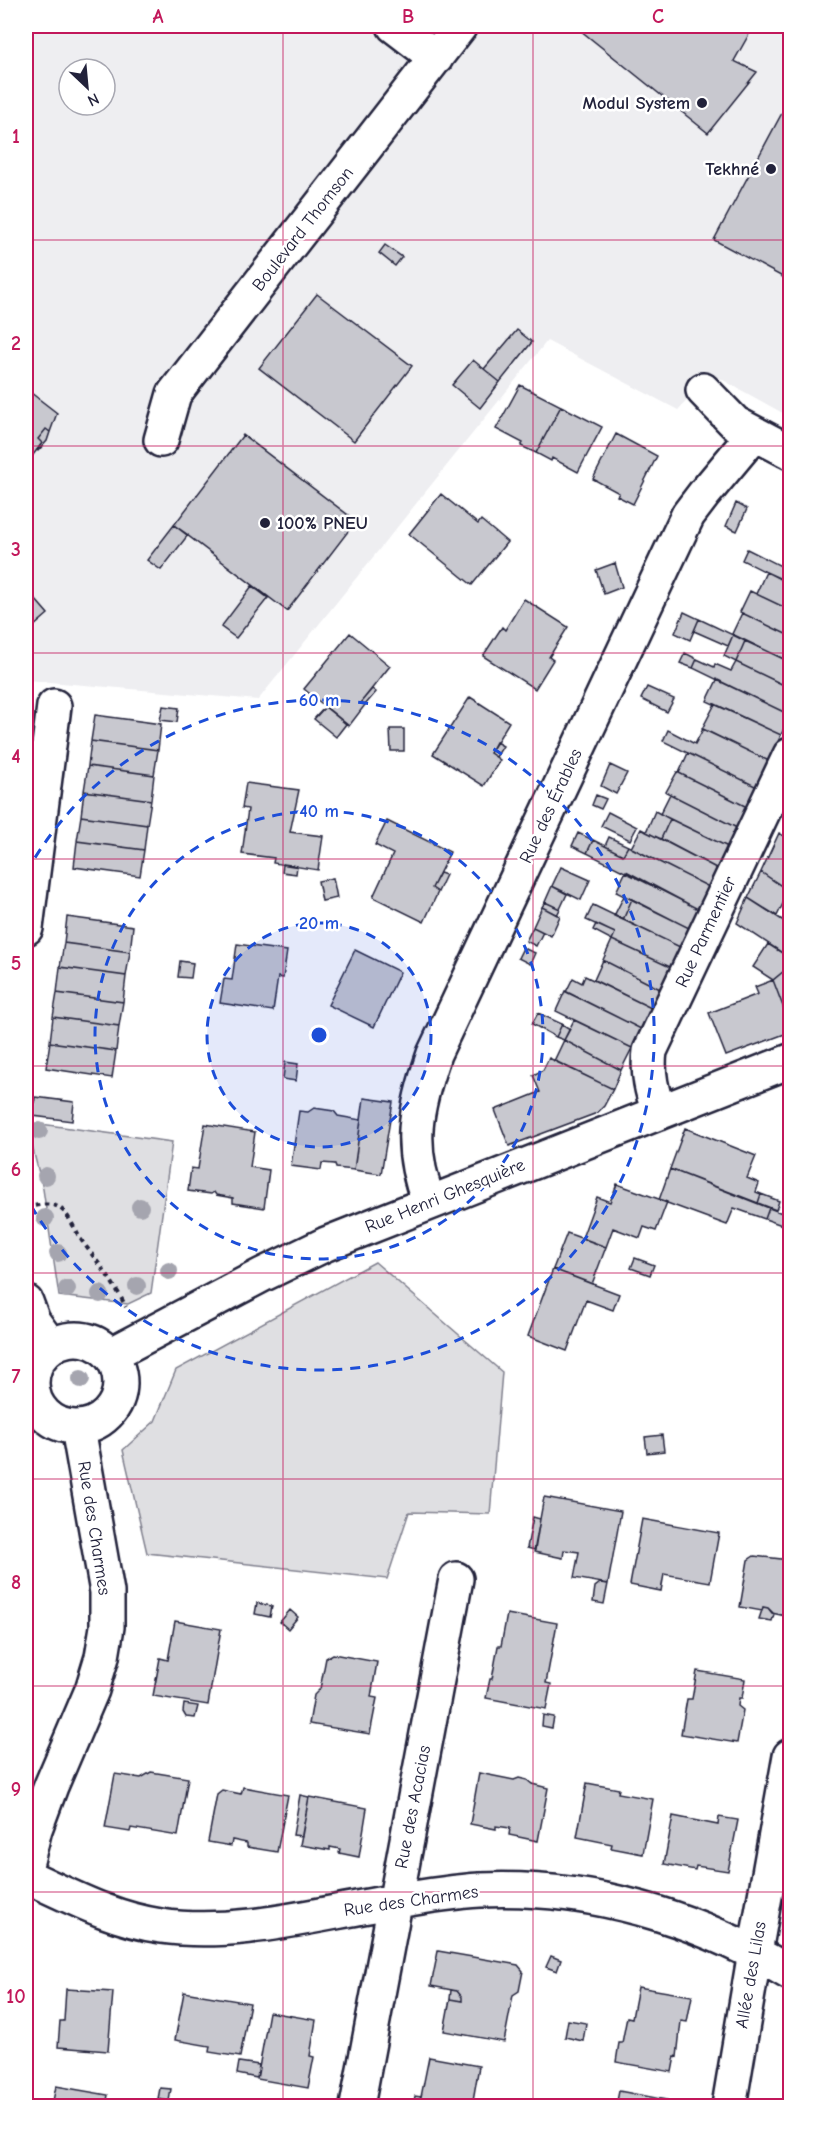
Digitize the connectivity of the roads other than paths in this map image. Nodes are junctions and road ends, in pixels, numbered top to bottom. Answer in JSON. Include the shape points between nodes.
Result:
{"nodes":[{"id":1,"x":394,"y":26,"type":"edge"},
{"id":2,"x":460,"y":26,"type":"edge"},
{"id":3,"x":435,"y":58,"type":"junction"},
{"id":4,"x":703,"y":390,"type":"dead end"},
{"id":5,"x":754,"y":434,"type":"junction"},
{"id":6,"x":161,"y":440,"type":"dead end"},
{"id":7,"x":790,"y":452,"type":"edge"},
{"id":8,"x":54,"y":706,"type":"dead end"},
{"id":9,"x":790,"y":755,"type":"edge"},
{"id":10,"x":26,"y":928,"type":"edge"},
{"id":11,"x":790,"y":1061,"type":"edge"},
{"id":12,"x":659,"y":1113,"type":"junction"},
{"id":13,"x":429,"y":1202,"type":"junction"},
{"id":14,"x":26,"y":1302,"type":"edge"},
{"id":15,"x":51,"y":1346,"type":"junction"},
{"id":16,"x":110,"y":1355,"type":"junction"},
{"id":17,"x":30,"y":1400,"type":"edge"},
{"id":18,"x":78,"y":1428,"type":"junction"},
{"id":19,"x":456,"y":1579,"type":"dead end"},
{"id":20,"x":790,"y":1756,"type":"edge"},
{"id":21,"x":782,"y":1846,"type":"edge"},
{"id":22,"x":26,"y":1865,"type":"edge"},
{"id":23,"x":26,"y":1876,"type":"edge"},
{"id":24,"x":396,"y":1901,"type":"junction"},
{"id":25,"x":754,"y":1952,"type":"junction"},
{"id":26,"x":790,"y":1973,"type":"edge"},
{"id":27,"x":357,"y":2106,"type":"edge"},
{"id":28,"x":729,"y":2106,"type":"edge"}],
"edges":[{"from":1,"to":3,"type":"street"},
{"from":2,"to":3,"type":"street","name":"Boulevard Thomson"},
{"from":3,"to":6,"type":"street","name":"Boulevard Thomson","via":[[174,394]]},
{"from":4,"to":5,"type":"street","via":[[735,423]]},
{"from":5,"to":7,"type":"street"},
{"from":5,"to":13,"type":"street","name":"Rue des Érables","via":[[688,515],[434,1054],[415,1128],[420,1178]]},
{"from":8,"to":10,"type":"street"},
{"from":9,"to":12,"type":"street","name":"Rue Parmentier","via":[[650,1051],[651,1089]]},
{"from":11,"to":12,"type":"street","name":"Rue Henri Ghesquière"},
{"from":12,"to":13,"type":"street","name":"Rue Henri Ghesquière"},
{"from":13,"to":16,"type":"street","name":"Rue Henri Ghesquière","via":[[297,1257]]},
{"from":14,"to":15,"type":"street","via":[[33,1321]]},
{"from":15,"to":16,"type":"street","via":[[82,1339],[97,1344]]},
{"from":15,"to":17,"type":"street","via":[[34,1370]]},
{"from":16,"to":18,"type":"street","via":[[120,1377],[117,1401],[101,1420]]},
{"from":17,"to":18,"type":"street","via":[[51,1420]]},
{"from":18,"to":22,"type":"street","name":"Rue des Charmes","via":[[107,1592],[107,1627],[92,1690],[35,1828]]},
{"from":19,"to":24,"type":"street","name":"Rue des Acacias"},
{"from":20,"to":21,"type":"street","name":"Allée des Lilas"},
{"from":21,"to":25,"type":"street","name":"Allée des Lilas"},
{"from":23,"to":24,"type":"street","name":"Rue des Charmes","via":[[94,1907],[162,1926],[238,1926]]},
{"from":24,"to":25,"type":"street","name":"Rue des Charmes","via":[[479,1890],[533,1890],[590,1897],[679,1920]]},
{"from":24,"to":27,"type":"street","name":"Rue des Acacias"},
{"from":25,"to":26,"type":"street","name":"Rue des Charmes"},
{"from":25,"to":28,"type":"street","name":"Allée des Lilas"}]}
